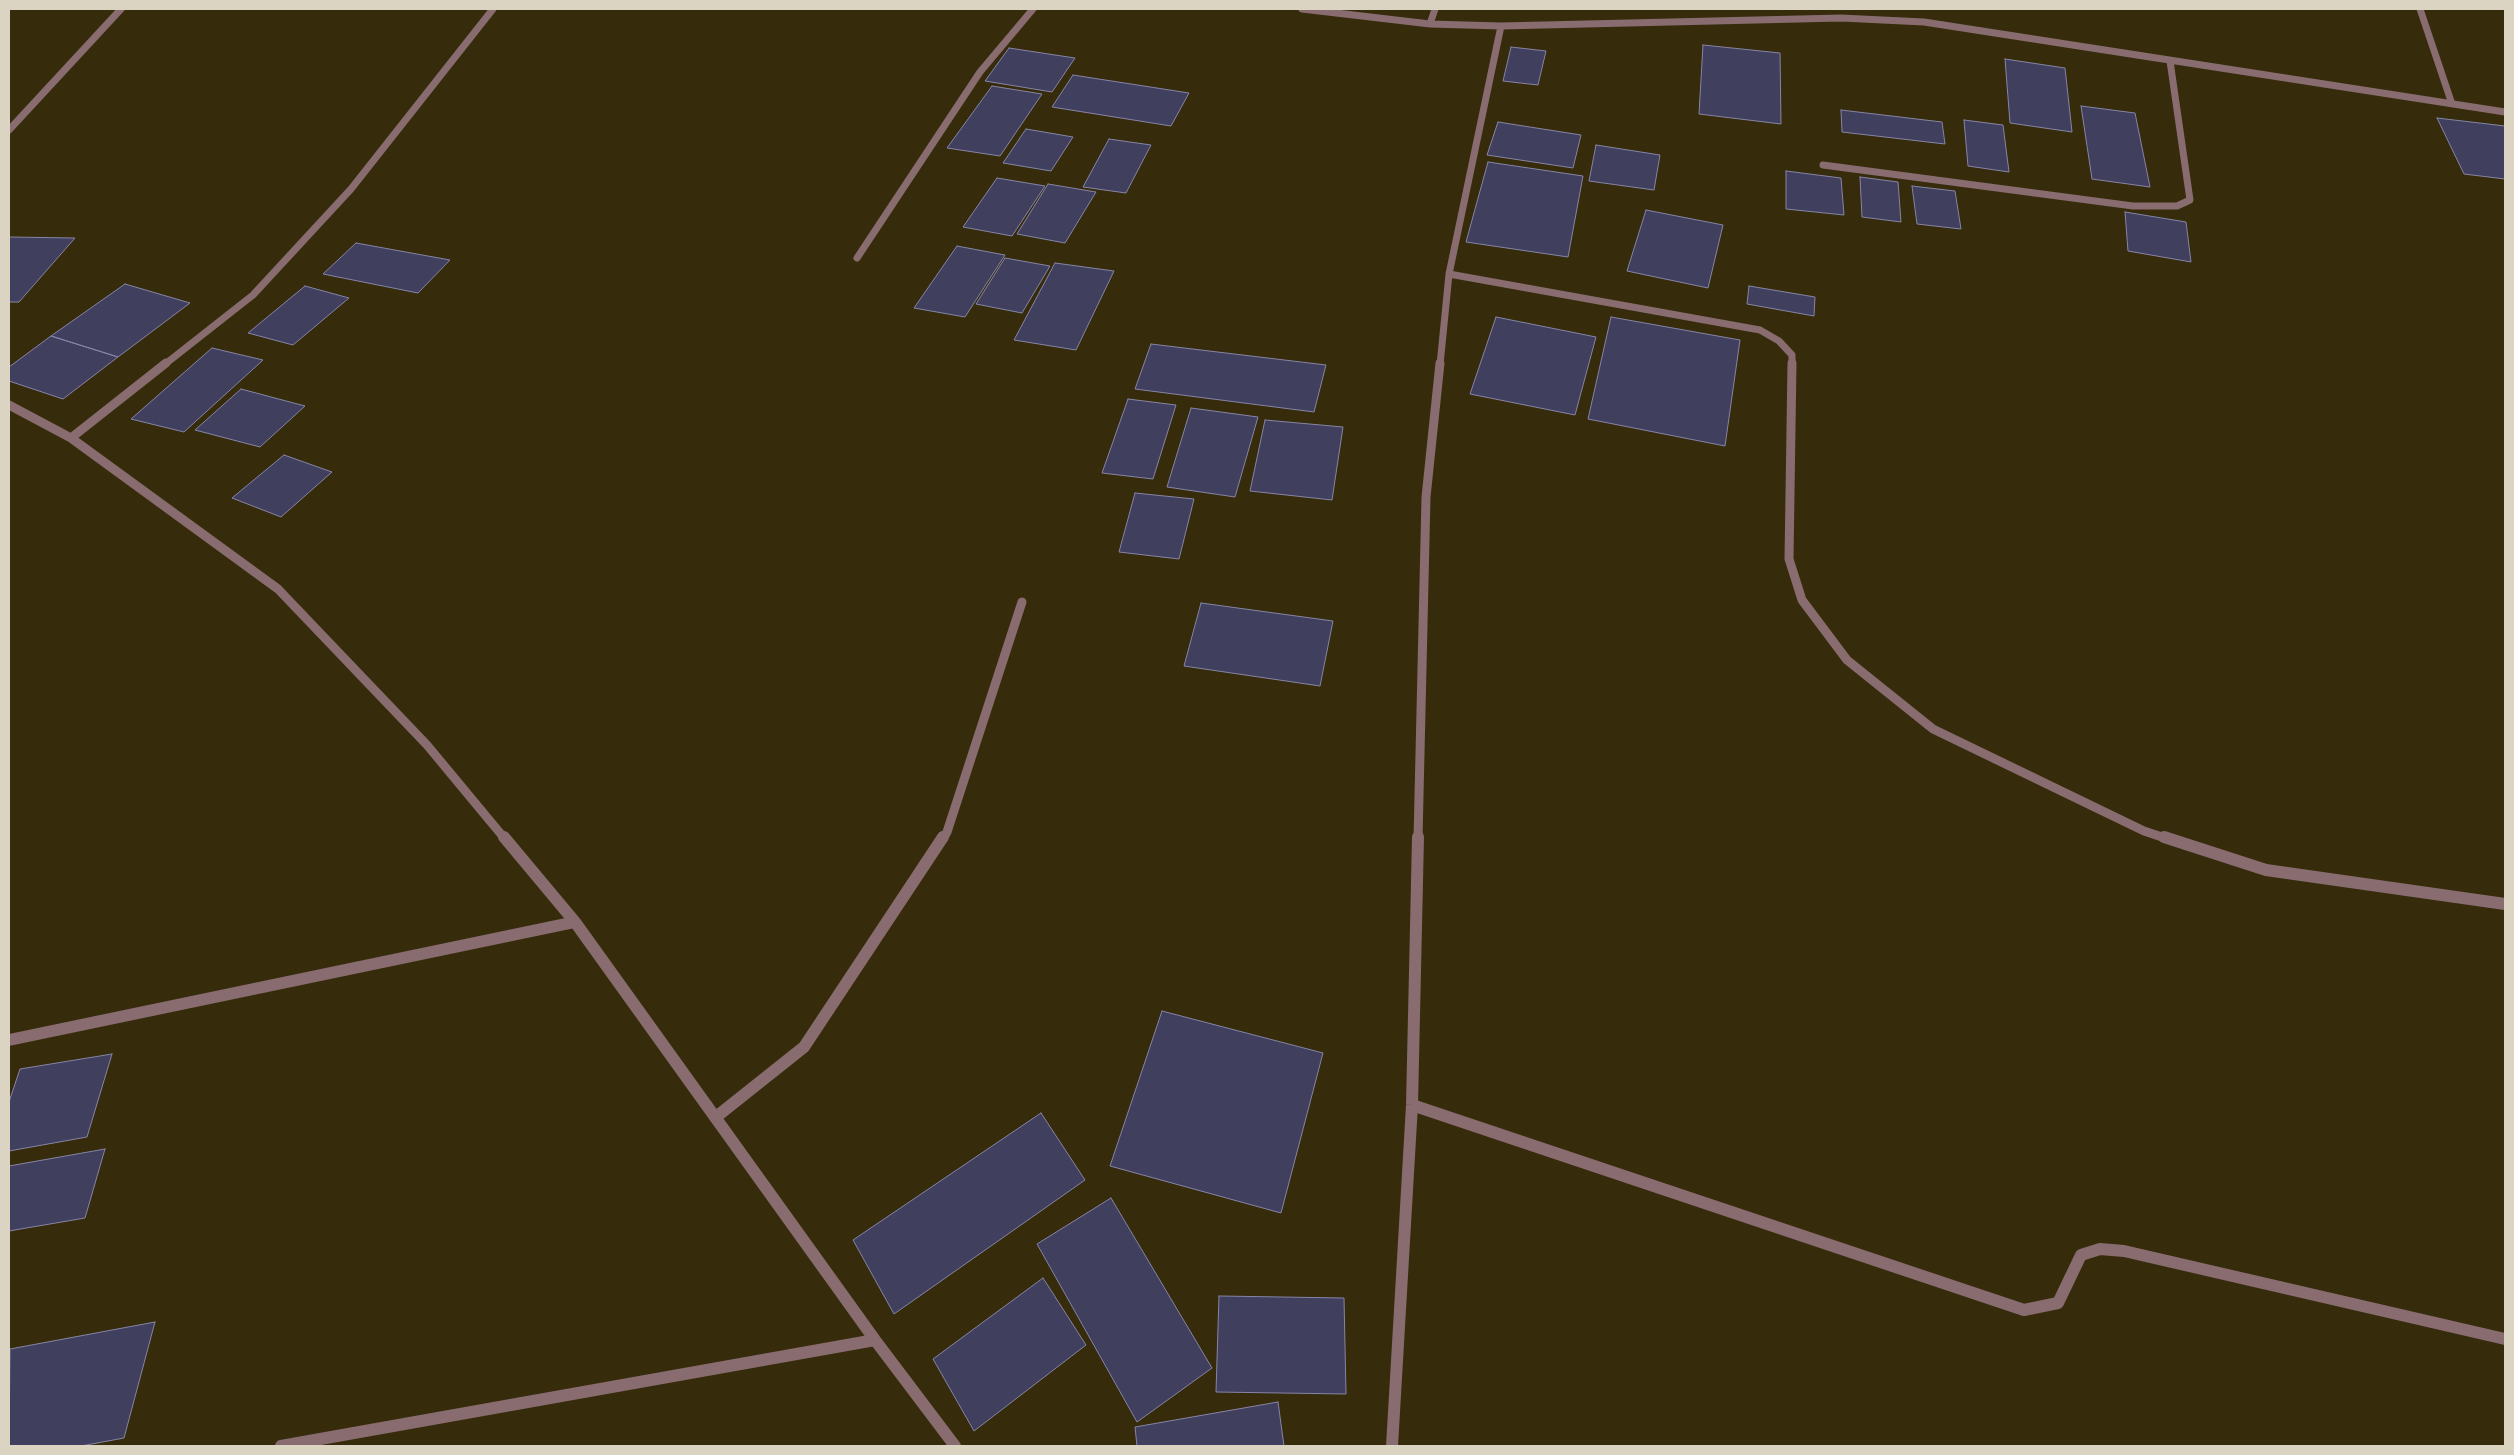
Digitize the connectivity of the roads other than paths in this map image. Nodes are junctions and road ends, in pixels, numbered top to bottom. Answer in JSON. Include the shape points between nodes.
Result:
{"nodes":[{"id":1,"x":121,"y":9,"type":"edge"},
{"id":2,"x":493,"y":9,"type":"edge"},
{"id":3,"x":1034,"y":9,"type":"edge"},
{"id":4,"x":1302,"y":9,"type":"edge"},
{"id":5,"x":1435,"y":9,"type":"edge"},
{"id":6,"x":2420,"y":9,"type":"edge"},
{"id":7,"x":1430,"y":24,"type":"junction"},
{"id":8,"x":1501,"y":26,"type":"junction"},
{"id":9,"x":2170,"y":61,"type":"junction"},
{"id":10,"x":2452,"y":104,"type":"junction"},
{"id":11,"x":2505,"y":112,"type":"edge"},
{"id":12,"x":9,"y":130,"type":"edge"},
{"id":13,"x":1823,"y":165,"type":"dead end"},
{"id":14,"x":857,"y":258,"type":"dead end"},
{"id":15,"x":1449,"y":274,"type":"junction"},
{"id":16,"x":9,"y":405,"type":"edge"},
{"id":17,"x":71,"y":438,"type":"junction"},
{"id":18,"x":1022,"y":602,"type":"dead end"},
{"id":19,"x":2505,"y":904,"type":"edge"},
{"id":20,"x":575,"y":922,"type":"junction"},
{"id":21,"x":9,"y":1040,"type":"edge"},
{"id":22,"x":1412,"y":1105,"type":"junction"},
{"id":23,"x":716,"y":1117,"type":"junction"},
{"id":24,"x":2505,"y":1339,"type":"edge"},
{"id":25,"x":875,"y":1340,"type":"junction"},
{"id":26,"x":281,"y":1446,"type":"edge"},
{"id":27,"x":955,"y":1446,"type":"edge"},
{"id":28,"x":1392,"y":1446,"type":"edge"}],
"edges":[{"from":1,"to":12,"type":"street"},
{"from":2,"to":17,"type":"street","via":[[351,189],[253,295]]},
{"from":3,"to":14,"type":"street","via":[[980,72]]},
{"from":4,"to":7,"type":"street"},
{"from":5,"to":7,"type":"street"},
{"from":6,"to":10,"type":"street"},
{"from":7,"to":8,"type":"street"},
{"from":8,"to":9,"type":"street","via":[[1841,18],[1924,22]]},
{"from":8,"to":15,"type":"street"},
{"from":9,"to":10,"type":"street"},
{"from":9,"to":13,"type":"street","via":[[2190,200],[2177,206],[2133,206]]},
{"from":10,"to":11,"type":"street"},
{"from":15,"to":19,"type":"street","via":[[1760,330],[1779,341],[1792,355],[1789,559],[1802,600],[1846,660],[1933,729],[2144,831],[2266,870]]},
{"from":15,"to":22,"type":"street","via":[[1426,497]]},
{"from":16,"to":17,"type":"street"},
{"from":17,"to":20,"type":"street","via":[[278,589],[427,745]]},
{"from":18,"to":23,"type":"street","via":[[947,832],[804,1047]]},
{"from":20,"to":21,"type":"street"},
{"from":20,"to":23,"type":"street"},
{"from":22,"to":24,"type":"street","via":[[2024,1310],[2058,1303],[2081,1255],[2100,1249]]},
{"from":22,"to":28,"type":"street"},
{"from":23,"to":25,"type":"street"},
{"from":25,"to":26,"type":"street"},
{"from":25,"to":27,"type":"street"}]}
